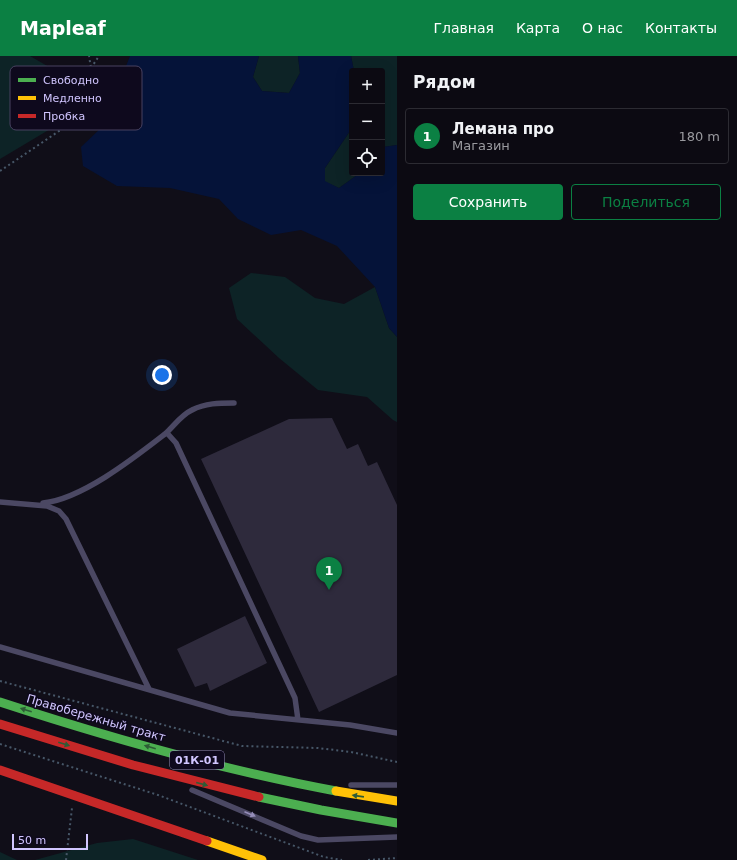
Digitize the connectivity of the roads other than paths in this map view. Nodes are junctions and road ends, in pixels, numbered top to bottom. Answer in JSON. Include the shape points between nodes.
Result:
{"nodes":[{"id":1,"x":234,"y":404,"type":"dead end"},
{"id":2,"x":167,"y":432,"type":"junction"},
{"id":3,"x":0,"y":502,"type":"edge"},
{"id":4,"x":35,"y":504,"type":"junction"},
{"id":5,"x":0,"y":647,"type":"edge"},
{"id":6,"x":148,"y":689,"type":"junction"},
{"id":7,"x":0,"y":702,"type":"edge"},
{"id":8,"x":298,"y":720,"type":"junction"},
{"id":9,"x":0,"y":724,"type":"edge"},
{"id":10,"x":397,"y":733,"type":"edge"},
{"id":11,"x":123,"y":762,"type":"junction"},
{"id":12,"x":0,"y":770,"type":"edge"},
{"id":13,"x":232,"y":770,"type":"junction"},
{"id":14,"x":172,"y":782,"type":"dead end"},
{"id":15,"x":325,"y":782,"type":"dead end"},
{"id":16,"x":348,"y":785,"type":"dead end"},
{"id":17,"x":397,"y":785,"type":"edge"},
{"id":18,"x":186,"y":788,"type":"dead end"},
{"id":19,"x":397,"y":801,"type":"edge"},
{"id":20,"x":397,"y":823,"type":"edge"},
{"id":21,"x":397,"y":837,"type":"edge"},
{"id":22,"x":262,"y":860,"type":"edge"}],
"edges":[{"from":1,"to":2,"type":"lane","via":[[205,405],[193,409],[185,413]]},
{"from":2,"to":4,"type":"lane","via":[[118,469],[82,491],[51,502]]},
{"from":2,"to":8,"type":"lane","via":[[176,443],[295,698]]},
{"from":3,"to":4,"type":"lane"},
{"from":4,"to":6,"type":"lane","via":[[59,511],[66,519]]},
{"from":5,"to":6,"type":"lane"},
{"from":6,"to":8,"type":"lane","via":[[230,713]]},
{"from":13,"to":7,"type":"main road","name":"Правобережный тракт","number":"01К-01","one_way":true},
{"from":8,"to":10,"type":"lane"},
{"from":9,"to":11,"type":"main road","number":"01К-01","one_way":true},
{"from":11,"to":14,"type":"lane"},
{"from":11,"to":20,"type":"main road","number":"01К-01","one_way":true,"via":[[226,790],[344,816]]},
{"from":12,"to":22,"type":"main road"},
{"from":13,"to":15,"type":"lane"},
{"from":19,"to":13,"type":"main road","name":"Правобережный тракт","number":"01К-01","one_way":true,"via":[[348,795]]},
{"from":16,"to":17,"type":"lane"},
{"from":18,"to":21,"type":"lane","one_way":true,"via":[[301,836],[318,840]]}]}
